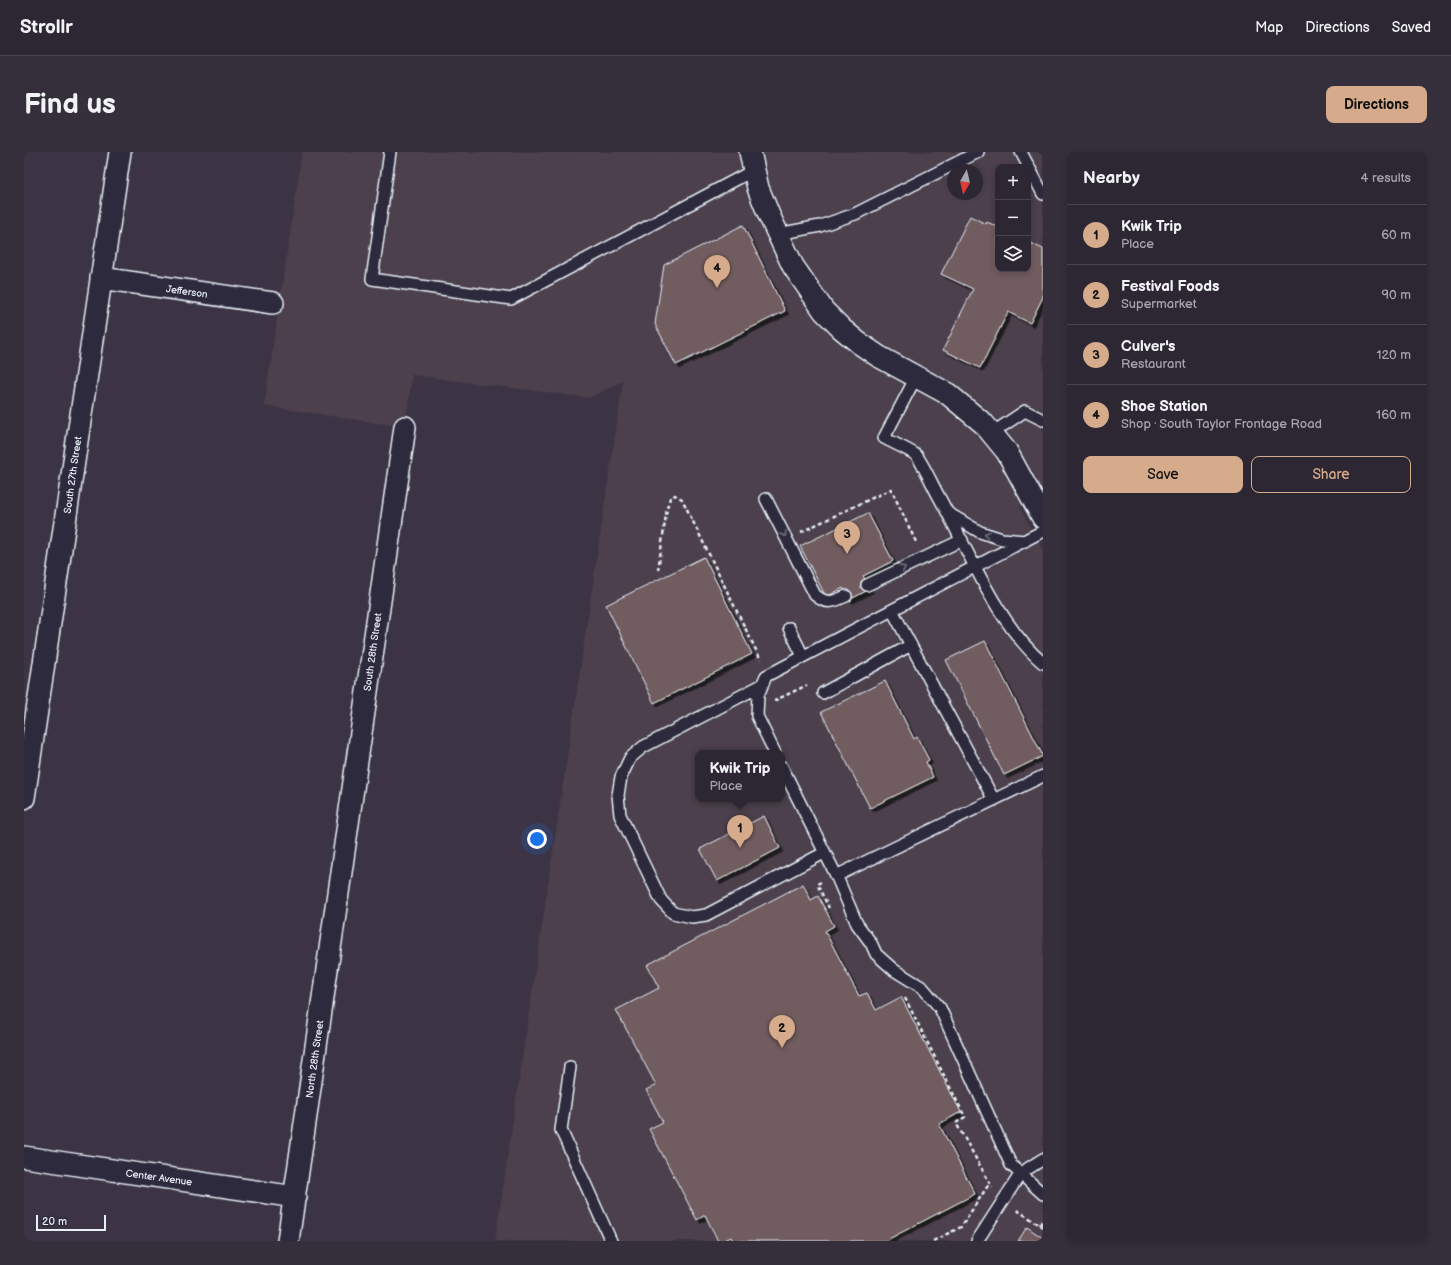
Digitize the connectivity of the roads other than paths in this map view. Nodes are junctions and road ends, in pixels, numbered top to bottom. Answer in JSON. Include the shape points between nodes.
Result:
{"nodes":[{"id":1,"x":120,"y":152,"type":"edge"},
{"id":2,"x":390,"y":152,"type":"edge"},
{"id":3,"x":978,"y":152,"type":"edge"},
{"id":4,"x":1021,"y":152,"type":"edge"},
{"id":5,"x":752,"y":161,"type":"edge"},
{"id":6,"x":1043,"y":194,"type":"edge"},
{"id":7,"x":778,"y":234,"type":"junction"},
{"id":8,"x":101,"y":278,"type":"junction"},
{"id":9,"x":273,"y":303,"type":"dead end"},
{"id":10,"x":916,"y":377,"type":"junction"},
{"id":11,"x":1043,"y":420,"type":"edge"},
{"id":12,"x":404,"y":426,"type":"dead end"},
{"id":13,"x":992,"y":433,"type":"junction"},
{"id":14,"x":766,"y":499,"type":"dead end"},
{"id":15,"x":948,"y":513,"type":"junction"},
{"id":16,"x":1043,"y":518,"type":"edge"},
{"id":17,"x":1043,"y":532,"type":"edge"},
{"id":18,"x":962,"y":540,"type":"junction"},
{"id":19,"x":1025,"y":541,"type":"junction"},
{"id":20,"x":975,"y":567,"type":"junction"},
{"id":21,"x":868,"y":585,"type":"dead end"},
{"id":22,"x":846,"y":596,"type":"dead end"},
{"id":23,"x":892,"y":610,"type":"junction"},
{"id":24,"x":789,"y":628,"type":"dead end"},
{"id":25,"x":911,"y":645,"type":"junction"},
{"id":26,"x":803,"y":656,"type":"junction"},
{"id":27,"x":1043,"y":663,"type":"edge"},
{"id":28,"x":762,"y":685,"type":"junction"},
{"id":29,"x":823,"y":693,"type":"road end"},
{"id":30,"x":774,"y":750,"type":"edge"},
{"id":31,"x":785,"y":773,"type":"edge"},
{"id":32,"x":1043,"y":776,"type":"edge"},
{"id":33,"x":24,"y":798,"type":"edge"},
{"id":34,"x":994,"y":800,"type":"junction"},
{"id":35,"x":824,"y":853,"type":"junction"},
{"id":36,"x":836,"y":876,"type":"junction"},
{"id":37,"x":340,"y":878,"type":"joint"},
{"id":38,"x":570,"y":1067,"type":"dead end"},
{"id":39,"x":24,"y":1157,"type":"edge"},
{"id":40,"x":1043,"y":1159,"type":"edge"},
{"id":41,"x":1021,"y":1173,"type":"junction"},
{"id":42,"x":1043,"y":1194,"type":"edge"},
{"id":43,"x":294,"y":1197,"type":"junction"},
{"id":44,"x":288,"y":1241,"type":"edge"},
{"id":45,"x":611,"y":1241,"type":"edge"},
{"id":46,"x":977,"y":1241,"type":"edge"}],
"edges":[{"from":1,"to":8,"type":"street","name":"South 27th Street"},
{"from":2,"to":5,"type":"lane","via":[[372,279],[511,299]]},
{"from":3,"to":7,"type":"lane","via":[[855,214],[820,226]]},
{"from":4,"to":6,"type":"lane"},
{"from":5,"to":7,"type":"street","via":[[758,188]]},
{"from":7,"to":10,"type":"street","via":[[793,266],[824,311],[859,343]]},
{"from":8,"to":9,"type":"street","name":"Jefferson"},
{"from":8,"to":33,"type":"street","name":"South 27th Street"},
{"from":10,"to":13,"type":"street","via":[[948,394]]},
{"from":10,"to":15,"type":"lane","via":[[884,438],[917,456]]},
{"from":11,"to":13,"type":"lane","via":[[1025,411]]},
{"from":12,"to":37,"type":"street","name":"South 28th Street"},
{"from":13,"to":16,"type":"street","via":[[1007,452]]},
{"from":14,"to":22,"type":"lane","one_way":true,"via":[[815,595],[829,603]]},
{"from":15,"to":18,"type":"lane"},
{"from":19,"to":15,"type":"lane","one_way":true,"via":[[1002,539],[980,532]]},
{"from":17,"to":19,"type":"lane"},
{"from":18,"to":20,"type":"lane"},
{"from":21,"to":18,"type":"lane","one_way":true},
{"from":19,"to":20,"type":"lane"},
{"from":20,"to":23,"type":"lane"},
{"from":20,"to":27,"type":"lane","via":[[1006,622]]},
{"from":23,"to":25,"type":"lane"},
{"from":23,"to":26,"type":"lane"},
{"from":24,"to":26,"type":"lane"},
{"from":25,"to":29,"type":"lane"},
{"from":25,"to":34,"type":"lane"},
{"from":26,"to":28,"type":"lane","via":[[766,676]]},
{"from":28,"to":30,"type":"lane","via":[[758,695],[757,716]]},
{"from":28,"to":35,"type":"lane","via":[[643,747],[630,758],[621,777],[618,795],[620,815],[661,900],[673,913],[692,917],[706,915]]},
{"from":31,"to":35,"type":"lane"},
{"from":32,"to":34,"type":"lane"},
{"from":34,"to":36,"type":"lane"},
{"from":35,"to":36,"type":"lane"},
{"from":36,"to":41,"type":"lane","via":[[857,924],[876,954],[894,970],[923,988],[940,1008],[1011,1164]]},
{"from":37,"to":43,"type":"street","name":"North 28th Street"},
{"from":38,"to":45,"type":"lane","via":[[562,1130]]},
{"from":39,"to":43,"type":"street","name":"Center Avenue"},
{"from":40,"to":41,"type":"lane"},
{"from":41,"to":42,"type":"lane"},
{"from":41,"to":46,"type":"lane"},
{"from":43,"to":44,"type":"street","name":"North 28th Street"}]}
